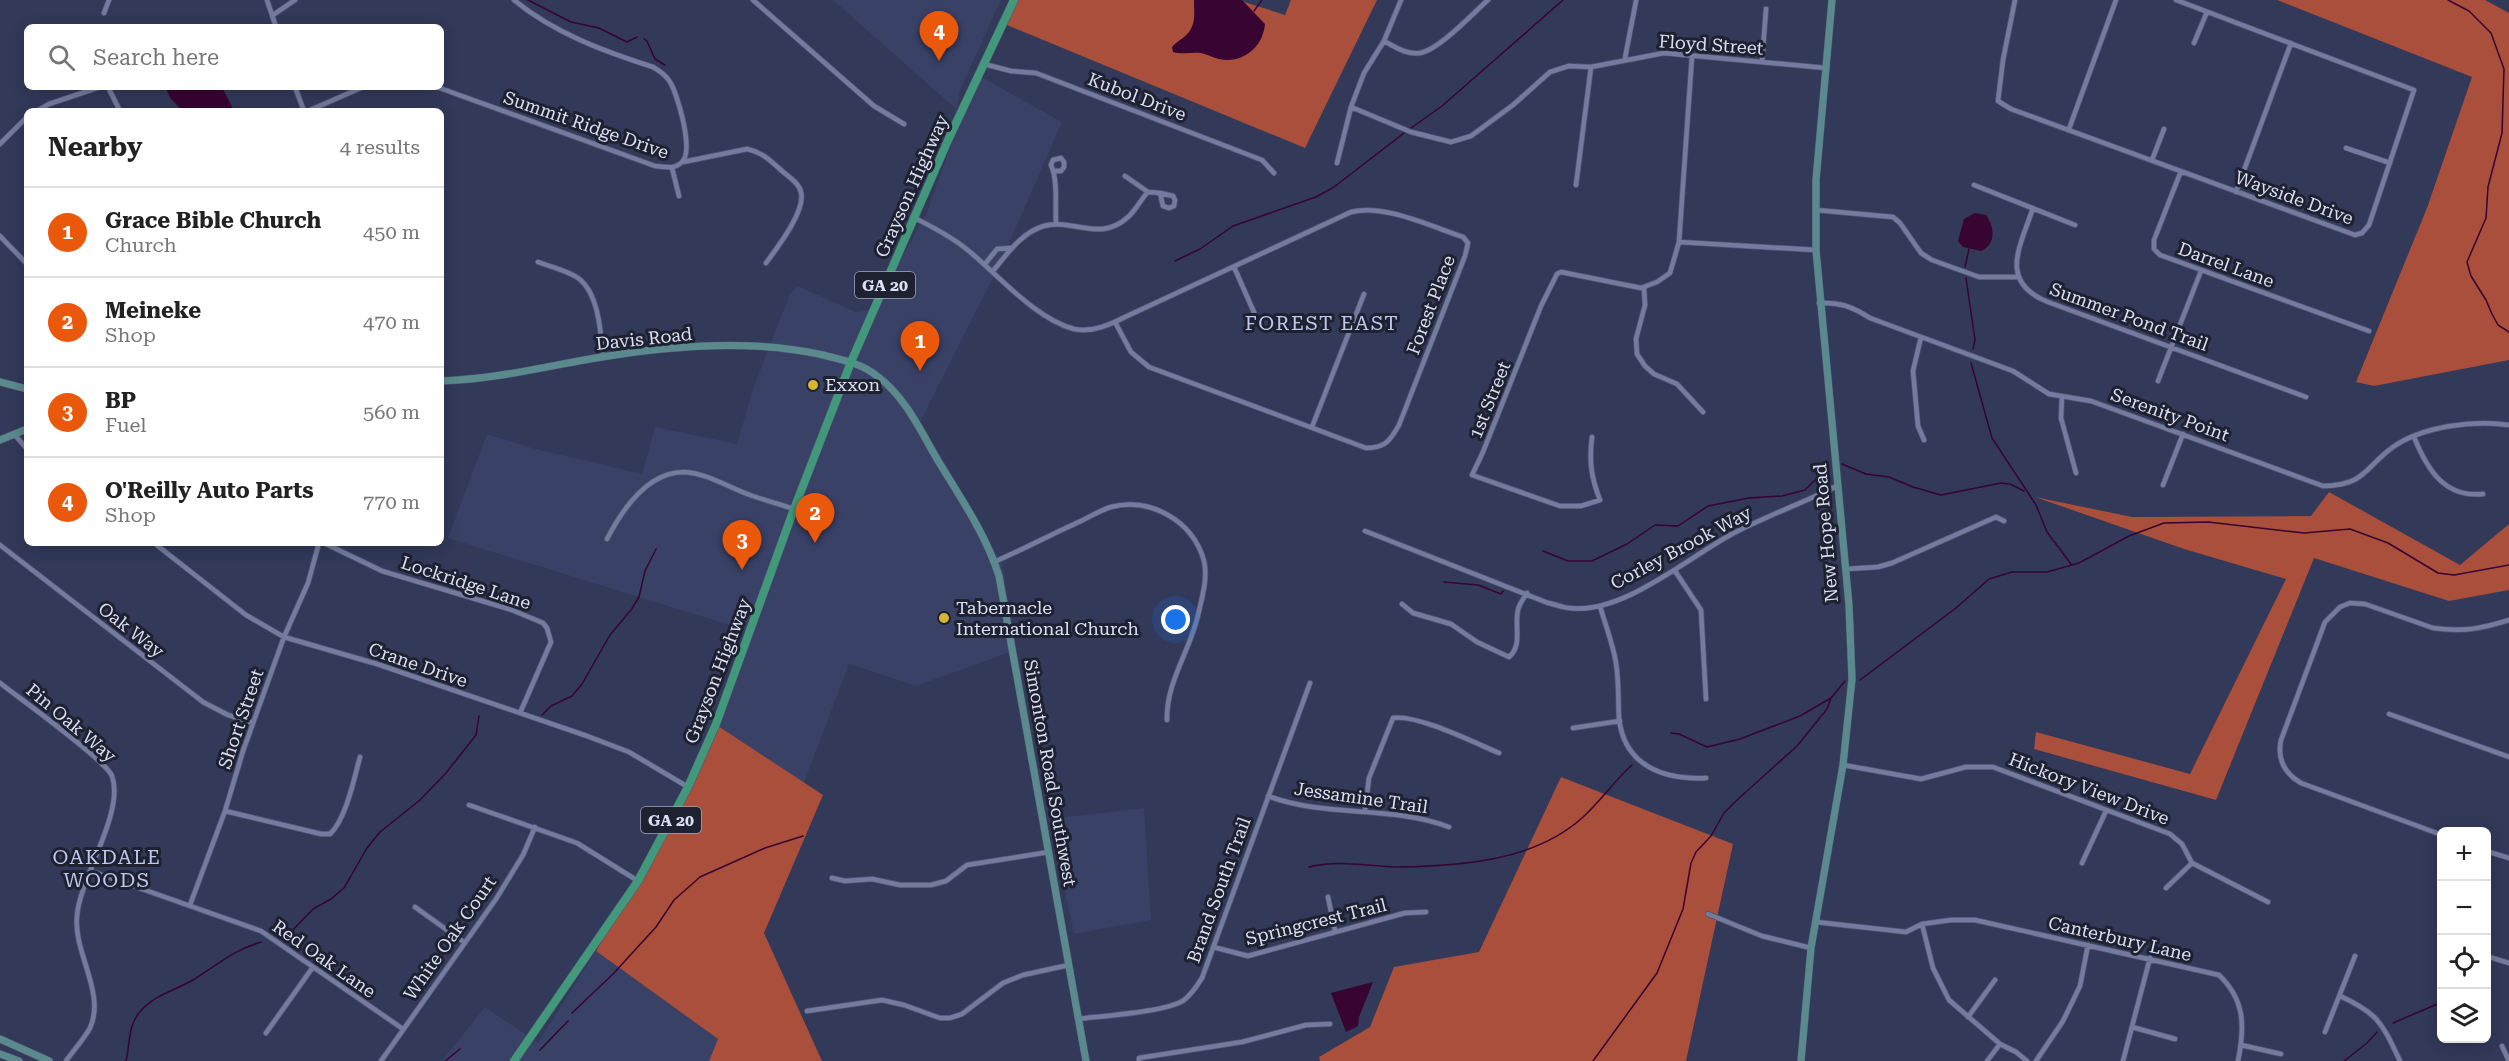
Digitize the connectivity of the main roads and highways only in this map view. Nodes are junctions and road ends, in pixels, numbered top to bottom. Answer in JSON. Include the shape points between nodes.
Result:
{"nodes":[{"id":1,"x":1014,"y":0,"type":"edge"},
{"id":2,"x":514,"y":1061,"type":"edge"}],
"edges":[{"from":1,"to":2,"type":"main road","name":"Grayson Highway","number":"GA 20","via":[[851,362],[716,724],[688,787],[638,881]]}]}
